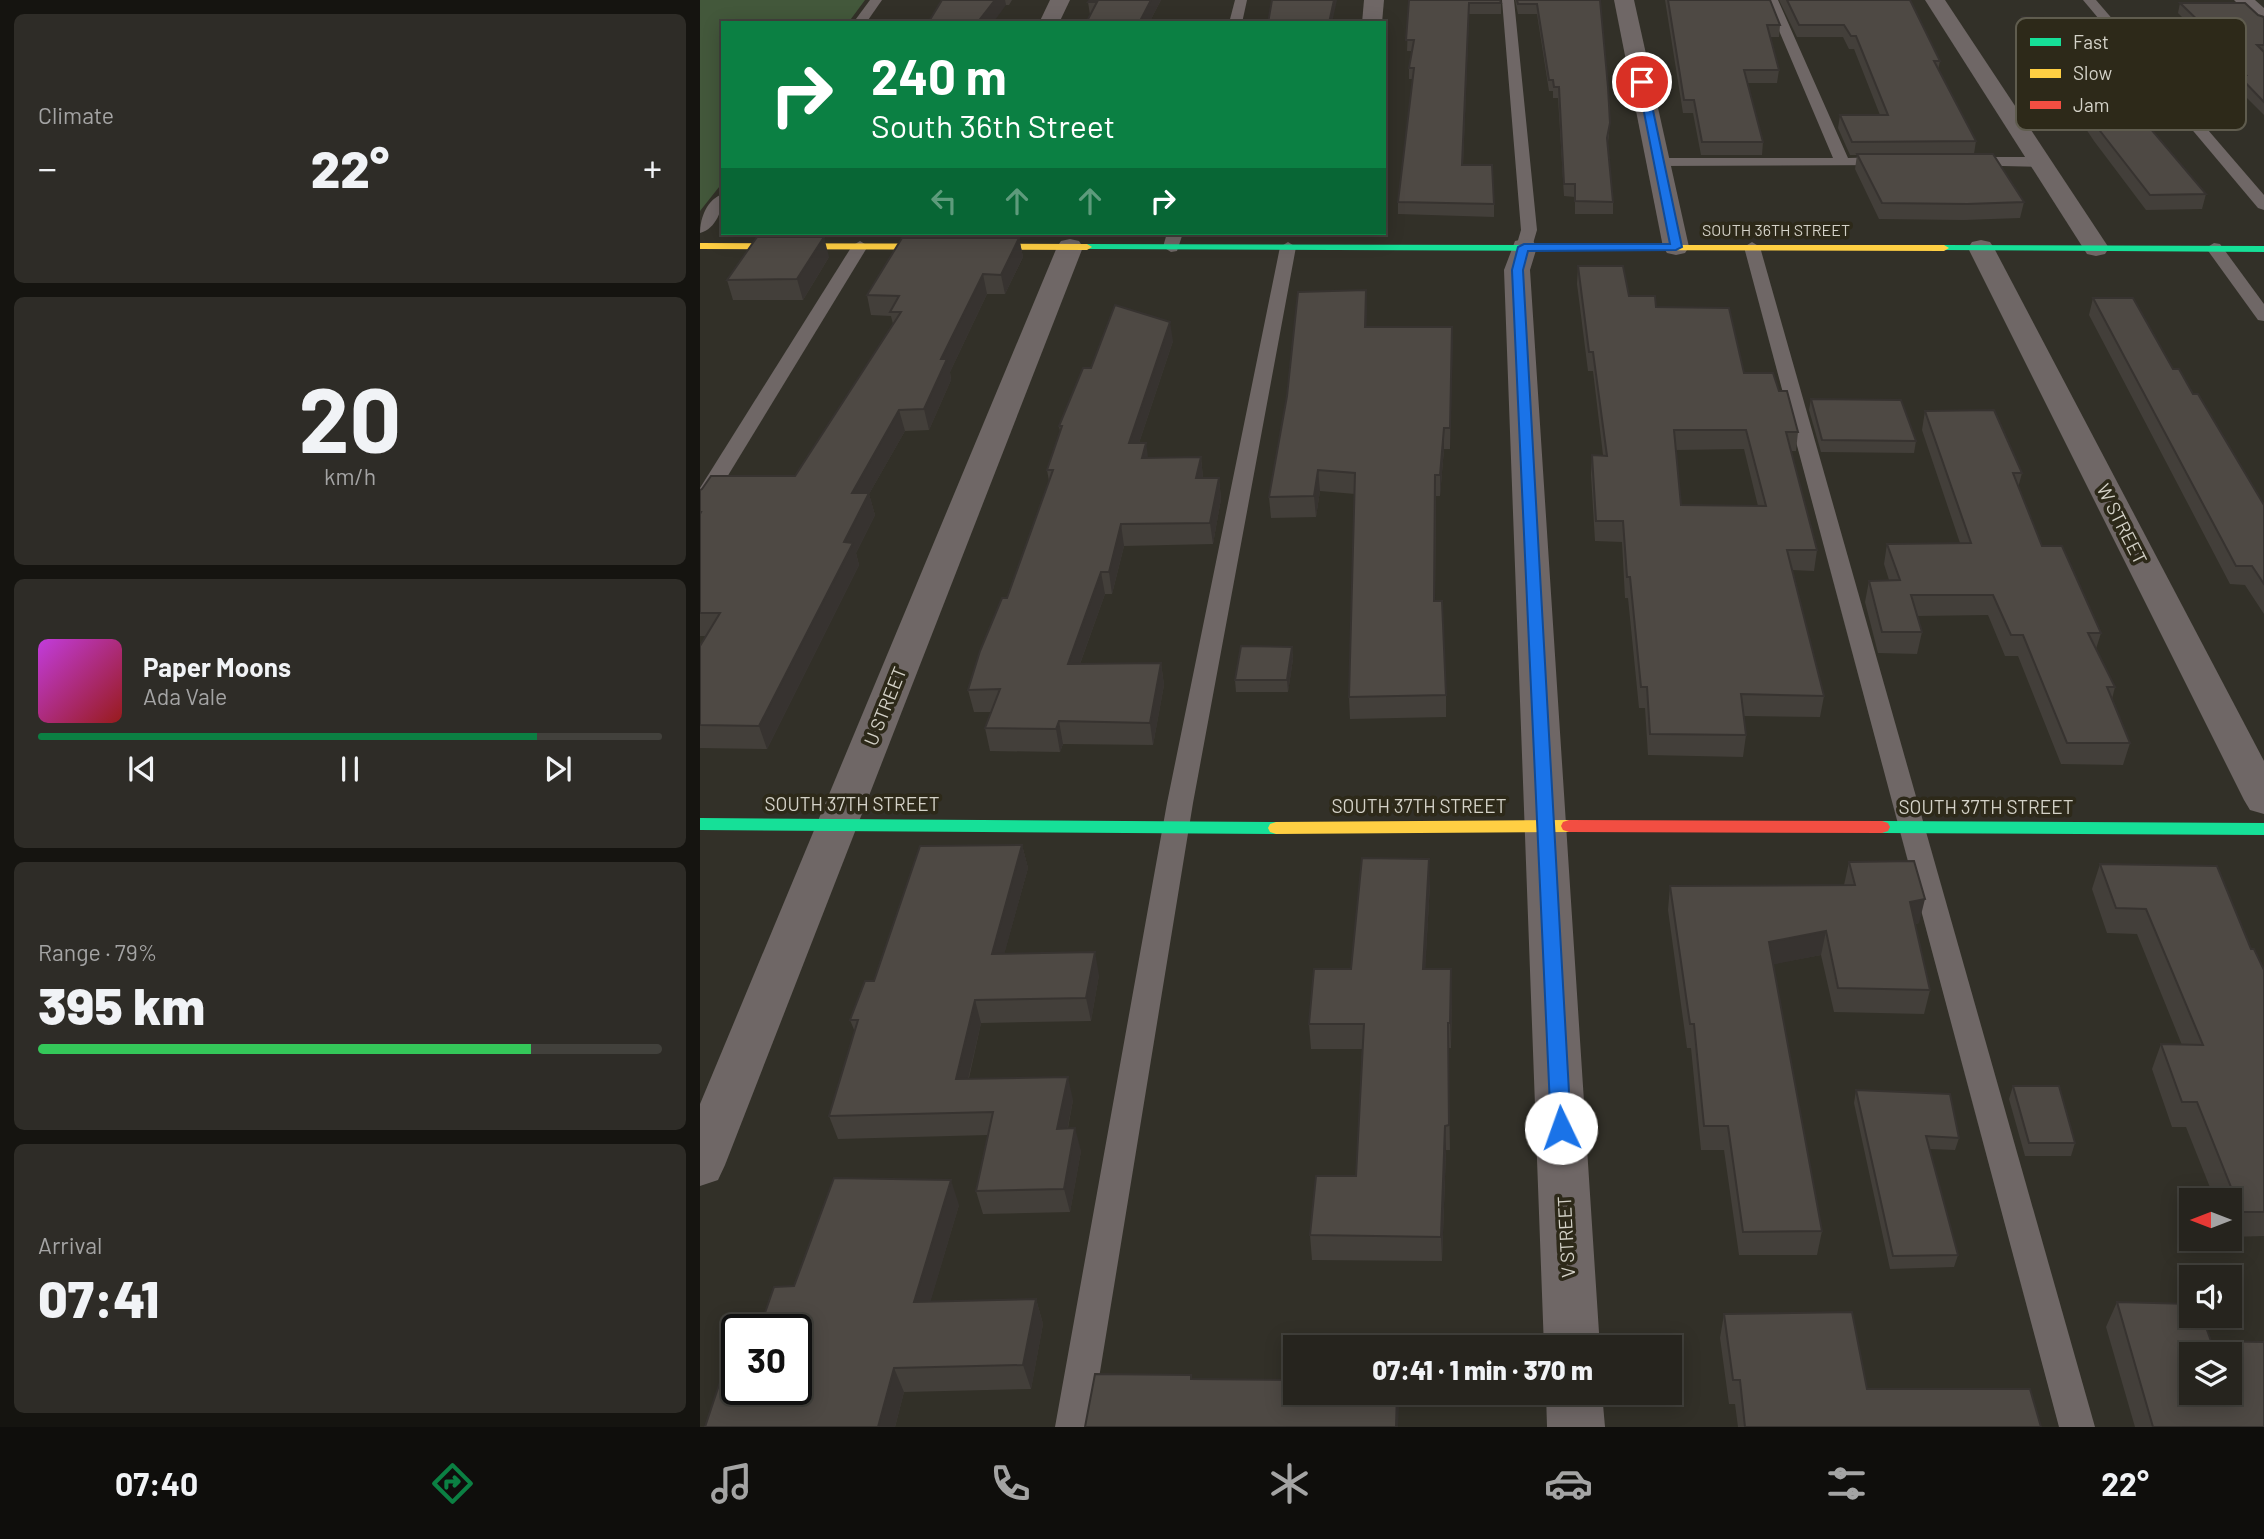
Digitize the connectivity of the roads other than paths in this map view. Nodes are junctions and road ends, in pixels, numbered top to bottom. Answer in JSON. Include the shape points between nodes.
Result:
{"nodes":[{"id":1,"x":876,"y":0,"type":"edge"},
{"id":2,"x":1060,"y":0,"type":"edge"},
{"id":3,"x":1241,"y":0,"type":"edge"},
{"id":4,"x":1374,"y":0,"type":"edge"},
{"id":5,"x":1508,"y":0,"type":"edge"},
{"id":6,"x":1624,"y":0,"type":"edge"},
{"id":7,"x":1772,"y":0,"type":"edge"},
{"id":8,"x":1935,"y":0,"type":"edge"},
{"id":9,"x":2089,"y":0,"type":"edge"},
{"id":10,"x":2244,"y":0,"type":"edge"},
{"id":11,"x":2104,"y":18,"type":"edge"},
{"id":12,"x":2264,"y":19,"type":"edge"},
{"id":13,"x":860,"y":21,"type":"edge"},
{"id":14,"x":1050,"y":21,"type":"edge"},
{"id":15,"x":1235,"y":21,"type":"edge"},
{"id":16,"x":1372,"y":21,"type":"edge"},
{"id":17,"x":2016,"y":123,"type":"edge"},
{"id":18,"x":2021,"y":130,"type":"edge"},
{"id":19,"x":2200,"y":130,"type":"edge"},
{"id":20,"x":1842,"y":162,"type":"junction"},
{"id":21,"x":1909,"y":162,"type":"edge"},
{"id":22,"x":1949,"y":162,"type":"edge"},
{"id":23,"x":2042,"y":162,"type":"junction"},
{"id":24,"x":1660,"y":163,"type":"junction"},
{"id":25,"x":721,"y":202,"type":"edge"},
{"id":26,"x":2264,"y":205,"type":"edge"},
{"id":27,"x":700,"y":228,"type":"edge"},
{"id":28,"x":939,"y":239,"type":"edge"},
{"id":29,"x":1173,"y":240,"type":"edge"},
{"id":30,"x":1352,"y":240,"type":"edge"},
{"id":31,"x":700,"y":246,"type":"edge"},
{"id":32,"x":860,"y":246,"type":"junction"},
{"id":33,"x":1070,"y":247,"type":"junction"},
{"id":34,"x":1288,"y":247,"type":"junction"},
{"id":35,"x":1524,"y":247,"type":"junction"},
{"id":36,"x":1676,"y":247,"type":"junction"},
{"id":37,"x":1752,"y":247,"type":"junction"},
{"id":38,"x":1981,"y":248,"type":"junction"},
{"id":39,"x":2096,"y":248,"type":"junction"},
{"id":40,"x":2214,"y":248,"type":"junction"},
{"id":41,"x":2264,"y":249,"type":"edge"},
{"id":42,"x":2264,"y":316,"type":"edge"},
{"id":43,"x":700,"y":505,"type":"edge"},
{"id":44,"x":2264,"y":800,"type":"edge"},
{"id":45,"x":700,"y":824,"type":"edge"},
{"id":46,"x":837,"y":824,"type":"junction"},
{"id":47,"x":1546,"y":826,"type":"junction"},
{"id":48,"x":1910,"y":828,"type":"junction"},
{"id":49,"x":1175,"y":829,"type":"junction"},
{"id":50,"x":2264,"y":829,"type":"edge"},
{"id":51,"x":700,"y":1165,"type":"edge"},
{"id":52,"x":1571,"y":1335,"type":"edge"},
{"id":53,"x":1575,"y":1405,"type":"edge"},
{"id":54,"x":1073,"y":1427,"type":"edge"},
{"id":55,"x":1576,"y":1427,"type":"edge"},
{"id":56,"x":2077,"y":1427,"type":"edge"}],
"edges":[{"from":1,"to":13,"type":"lane"},
{"from":2,"to":14,"type":"street"},
{"from":3,"to":15,"type":"lane"},
{"from":4,"to":16,"type":"street"},
{"from":5,"to":35,"type":"lane","via":[[1530,230]]},
{"from":6,"to":24,"type":"street"},
{"from":7,"to":20,"type":"lane"},
{"from":8,"to":17,"type":"street"},
{"from":9,"to":11,"type":"lane"},
{"from":10,"to":12,"type":"street"},
{"from":18,"to":23,"type":"street"},
{"from":19,"to":26,"type":"lane"},
{"from":20,"to":21,"type":"lane"},
{"from":20,"to":24,"type":"lane"},
{"from":22,"to":23,"type":"lane"},
{"from":23,"to":39,"type":"street"},
{"from":24,"to":36,"type":"street"},
{"from":25,"to":27,"type":"lane"},
{"from":28,"to":32,"type":"main road","name":"SOUTH 36TH STREET"},
{"from":28,"to":33,"type":"main road","name":"SOUTH 36TH STREET"},
{"from":29,"to":33,"type":"main road","name":"SOUTH 36TH STREET"},
{"from":29,"to":34,"type":"main road","name":"SOUTH 36TH STREET"},
{"from":30,"to":34,"type":"main road","name":"SOUTH 36TH STREET"},
{"from":30,"to":35,"type":"main road","name":"SOUTH 36TH STREET"},
{"from":31,"to":32,"type":"main road","name":"SOUTH 36TH STREET"},
{"from":32,"to":43,"type":"lane"},
{"from":33,"to":46,"type":"street","name":"U STREET"},
{"from":34,"to":49,"type":"lane"},
{"from":35,"to":36,"type":"main road","name":"SOUTH 36TH STREET"},
{"from":35,"to":47,"type":"street","name":"V STREET","via":[[1517,270]]},
{"from":36,"to":37,"type":"main road","name":"SOUTH 36TH STREET"},
{"from":37,"to":38,"type":"main road","name":"SOUTH 36TH STREET"},
{"from":37,"to":48,"type":"lane"},
{"from":38,"to":39,"type":"main road","name":"SOUTH 36TH STREET"},
{"from":38,"to":44,"type":"street","name":"W STREET"},
{"from":39,"to":40,"type":"main road","name":"SOUTH 36TH STREET"},
{"from":40,"to":41,"type":"main road","name":"SOUTH 36TH STREET"},
{"from":40,"to":42,"type":"lane"},
{"from":45,"to":46,"type":"main road","name":"SOUTH 37TH STREET"},
{"from":46,"to":49,"type":"main road","name":"SOUTH 37TH STREET"},
{"from":46,"to":51,"type":"street","name":"U STREET"},
{"from":47,"to":48,"type":"main road","name":"SOUTH 37TH STREET"},
{"from":47,"to":49,"type":"main road","name":"SOUTH 37TH STREET"},
{"from":47,"to":52,"type":"street","name":"V STREET"},
{"from":48,"to":50,"type":"main road","name":"SOUTH 37TH STREET"},
{"from":48,"to":56,"type":"lane"},
{"from":49,"to":54,"type":"lane"},
{"from":53,"to":55,"type":"street"}]}
